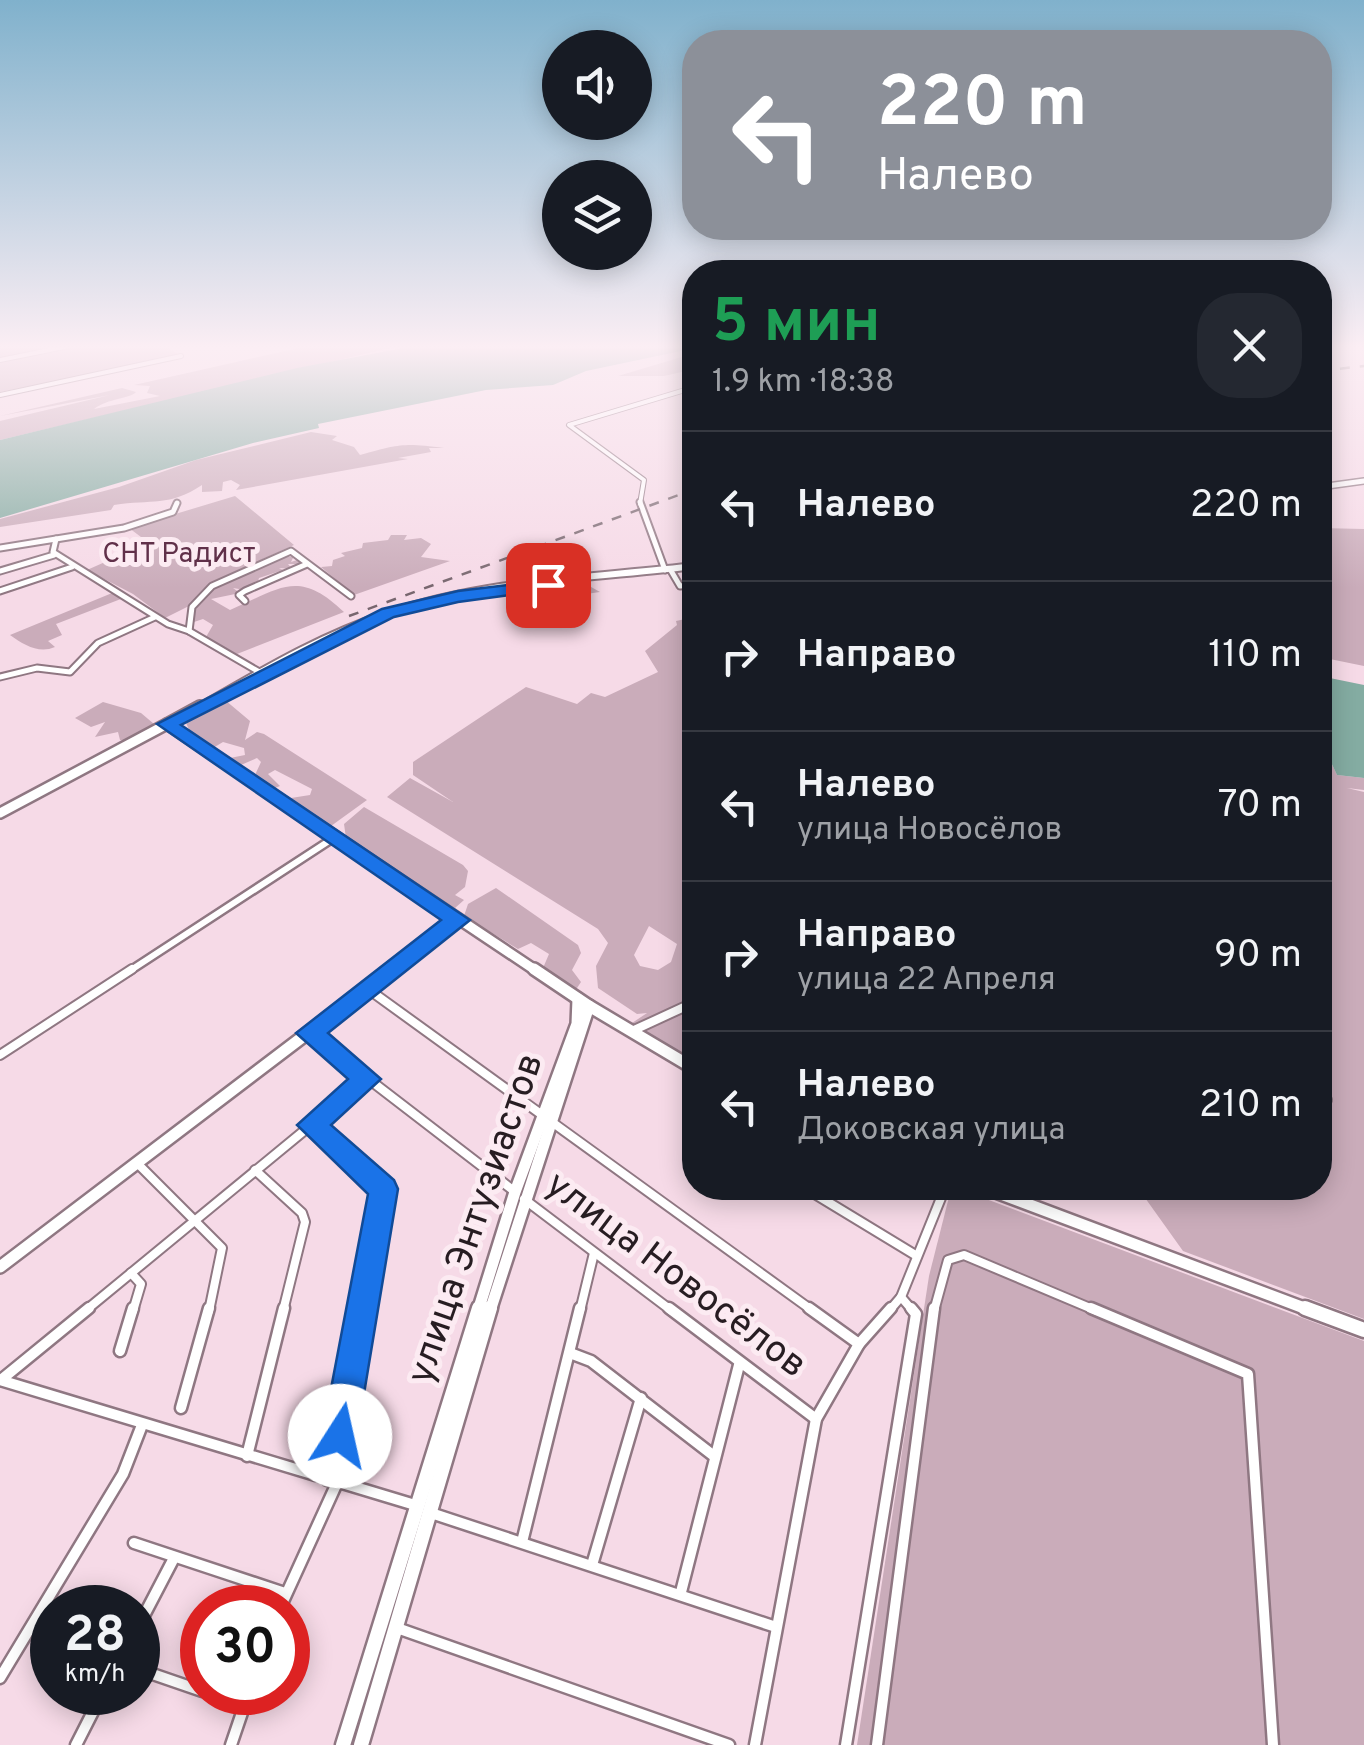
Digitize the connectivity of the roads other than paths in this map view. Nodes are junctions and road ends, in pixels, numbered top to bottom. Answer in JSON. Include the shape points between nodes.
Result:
{"nodes":[{"id":1,"x":570,"y":425,"type":"edge"},
{"id":2,"x":1364,"y":481,"type":"edge"},
{"id":3,"x":1332,"y":485,"type":"edge"},
{"id":4,"x":177,"y":503,"type":"dead end"},
{"id":5,"x":56,"y":539,"type":"junction"},
{"id":6,"x":0,"y":548,"type":"edge"},
{"id":7,"x":54,"y":554,"type":"junction"},
{"id":8,"x":308,"y":564,"type":"junction"},
{"id":9,"x":73,"y":567,"type":"junction"},
{"id":10,"x":682,"y":568,"type":"edge"},
{"id":11,"x":667,"y":570,"type":"junction"},
{"id":12,"x":0,"y":571,"type":"edge"},
{"id":13,"x":682,"y":586,"type":"edge"},
{"id":14,"x":0,"y":591,"type":"edge"},
{"id":15,"x":350,"y":596,"type":"dead end"},
{"id":16,"x":245,"y":601,"type":"dead end"},
{"id":17,"x":156,"y":617,"type":"junction"},
{"id":18,"x":189,"y":631,"type":"junction"},
{"id":19,"x":262,"y":674,"type":"junction"},
{"id":20,"x":0,"y":677,"type":"edge"},
{"id":21,"x":167,"y":724,"type":"junction"},
{"id":22,"x":0,"y":813,"type":"edge"},
{"id":23,"x":335,"y":837,"type":"junction"},
{"id":24,"x":458,"y":920,"type":"junction"},
{"id":25,"x":367,"y":988,"type":"junction"},
{"id":26,"x":583,"y":1003,"type":"junction"},
{"id":27,"x":682,"y":1008,"type":"edge"},
{"id":28,"x":631,"y":1032,"type":"junction"},
{"id":29,"x":309,"y":1033,"type":"junction"},
{"id":30,"x":0,"y":1055,"type":"edge"},
{"id":31,"x":682,"y":1061,"type":"edge"},
{"id":32,"x":367,"y":1079,"type":"junction"},
{"id":33,"x":546,"y":1119,"type":"junction"},
{"id":34,"x":312,"y":1125,"type":"junction"},
{"id":35,"x":138,"y":1163,"type":"junction"},
{"id":36,"x":256,"y":1170,"type":"junction"},
{"id":37,"x":519,"y":1195,"type":"junction"},
{"id":38,"x":825,"y":1200,"type":"edge"},
{"id":39,"x":939,"y":1200,"type":"edge"},
{"id":40,"x":1017,"y":1200,"type":"edge"},
{"id":41,"x":197,"y":1220,"type":"junction"},
{"id":42,"x":594,"y":1253,"type":"junction"},
{"id":43,"x":918,"y":1256,"type":"junction"},
{"id":44,"x":0,"y":1267,"type":"edge"},
{"id":45,"x":130,"y":1273,"type":"junction"},
{"id":46,"x":901,"y":1297,"type":"junction"},
{"id":47,"x":1364,"y":1330,"type":"edge"},
{"id":48,"x":860,"y":1344,"type":"junction"},
{"id":49,"x":120,"y":1351,"type":"dead end"},
{"id":50,"x":570,"y":1353,"type":"junction"},
{"id":51,"x":739,"y":1365,"type":"junction"},
{"id":52,"x":1,"y":1380,"type":"edge"},
{"id":53,"x":640,"y":1398,"type":"junction"},
{"id":54,"x":181,"y":1408,"type":"dead end"},
{"id":55,"x":816,"y":1420,"type":"junction"},
{"id":56,"x":142,"y":1425,"type":"junction"},
{"id":57,"x":247,"y":1456,"type":"junction"},
{"id":58,"x":714,"y":1456,"type":"junction"},
{"id":59,"x":332,"y":1481,"type":"junction"},
{"id":60,"x":423,"y":1509,"type":"junction"},
{"id":61,"x":522,"y":1542,"type":"junction"},
{"id":62,"x":134,"y":1544,"type":"dead end"},
{"id":63,"x":174,"y":1558,"type":"junction"},
{"id":64,"x":592,"y":1565,"type":"junction"},
{"id":65,"x":160,"y":1585,"type":"edge"},
{"id":66,"x":260,"y":1585,"type":"edge"},
{"id":67,"x":289,"y":1585,"type":"edge"},
{"id":68,"x":681,"y":1592,"type":"junction"},
{"id":69,"x":389,"y":1625,"type":"junction"},
{"id":70,"x":776,"y":1627,"type":"junction"},
{"id":71,"x":0,"y":1678,"type":"edge"},
{"id":72,"x":91,"y":1715,"type":"edge"},
{"id":73,"x":241,"y":1715,"type":"edge"},
{"id":74,"x":76,"y":1745,"type":"edge"},
{"id":75,"x":231,"y":1745,"type":"edge"},
{"id":76,"x":344,"y":1745,"type":"edge"},
{"id":77,"x":362,"y":1745,"type":"edge"},
{"id":78,"x":729,"y":1745,"type":"edge"},
{"id":79,"x":755,"y":1745,"type":"edge"},
{"id":80,"x":846,"y":1745,"type":"edge"},
{"id":81,"x":878,"y":1745,"type":"edge"},
{"id":82,"x":1273,"y":1745,"type":"edge"}],
"edges":[{"from":1,"to":11,"type":"street","via":[[646,483],[640,504]]},
{"from":2,"to":3,"type":"main road"},
{"from":4,"to":5,"type":"street","via":[[173,512],[143,522]]},
{"from":5,"to":6,"type":"street"},
{"from":5,"to":7,"type":"street"},
{"from":7,"to":9,"type":"street"},
{"from":7,"to":12,"type":"street"},
{"from":8,"to":15,"type":"street"},
{"from":8,"to":16,"type":"street","via":[[245,591]]},
{"from":8,"to":18,"type":"street","via":[[291,551],[224,577],[194,603]]},
{"from":9,"to":14,"type":"street"},
{"from":9,"to":17,"type":"street"},
{"from":10,"to":11,"type":"main road"},
{"from":11,"to":13,"type":"street"},
{"from":11,"to":19,"type":"main road","via":[[414,606],[352,628]]},
{"from":17,"to":18,"type":"street"},
{"from":17,"to":20,"type":"street","via":[[98,643],[70,672],[37,668]]},
{"from":18,"to":19,"type":"street"},
{"from":19,"to":21,"type":"main road"},
{"from":21,"to":22,"type":"main road"},
{"from":21,"to":23,"type":"main road"},
{"from":23,"to":24,"type":"main road"},
{"from":23,"to":30,"type":"street"},
{"from":24,"to":25,"type":"main road"},
{"from":24,"to":26,"type":"main road"},
{"from":25,"to":29,"type":"main road"},
{"from":25,"to":33,"type":"street"},
{"from":26,"to":28,"type":"main road"},
{"from":26,"to":33,"type":"main road","name":"улица Энтузиастов"},
{"from":27,"to":28,"type":"street"},
{"from":28,"to":31,"type":"main road"},
{"from":29,"to":32,"type":"street","name":"улица Новосёлов"},
{"from":29,"to":35,"type":"main road"},
{"from":32,"to":34,"type":"street"},
{"from":32,"to":37,"type":"street","name":"улица Новосёлов"},
{"from":33,"to":37,"type":"main road","name":"улица Энтузиастов"},
{"from":33,"to":48,"type":"street"},
{"from":34,"to":36,"type":"street"},
{"from":34,"to":59,"type":"street","via":[[384,1189]]},
{"from":35,"to":41,"type":"street"},
{"from":35,"to":44,"type":"main road"},
{"from":36,"to":41,"type":"street"},
{"from":36,"to":57,"type":"street","via":[[305,1222]]},
{"from":37,"to":42,"type":"street","name":"улица Новосёлов"},
{"from":37,"to":60,"type":"main road","name":"улица Энтузиастов"},
{"from":38,"to":43,"type":"street"},
{"from":39,"to":43,"type":"street"},
{"from":40,"to":47,"type":"main road"},
{"from":41,"to":45,"type":"street"},
{"from":41,"to":54,"type":"street","via":[[222,1248],[223,1260]]},
{"from":42,"to":50,"type":"street"},
{"from":42,"to":51,"type":"street","name":"улица Новосёлов"},
{"from":43,"to":46,"type":"street"},
{"from":45,"to":49,"type":"street","via":[[141,1284]]},
{"from":45,"to":52,"type":"street"},
{"from":46,"to":48,"type":"street"},
{"from":46,"to":80,"type":"street","via":[[916,1314]]},
{"from":48,"to":55,"type":"street"},
{"from":50,"to":53,"type":"street","via":[[591,1360]]},
{"from":50,"to":61,"type":"street"},
{"from":51,"to":55,"type":"street","name":"улица Новосёлов"},
{"from":51,"to":58,"type":"street"},
{"from":52,"to":56,"type":"street"},
{"from":53,"to":58,"type":"street"},
{"from":53,"to":64,"type":"street"},
{"from":55,"to":70,"type":"street"},
{"from":56,"to":57,"type":"street"},
{"from":56,"to":71,"type":"street","via":[[123,1474]]},
{"from":57,"to":59,"type":"street"},
{"from":58,"to":68,"type":"street"},
{"from":59,"to":60,"type":"street"},
{"from":59,"to":67,"type":"street"},
{"from":60,"to":61,"type":"street"},
{"from":60,"to":69,"type":"main road","name":"улица Энтузиастов"},
{"from":61,"to":64,"type":"street"},
{"from":62,"to":63,"type":"street"},
{"from":63,"to":65,"type":"street"},
{"from":63,"to":66,"type":"street"},
{"from":64,"to":68,"type":"street"},
{"from":68,"to":70,"type":"street"},
{"from":69,"to":76,"type":"main road","name":"улица Энтузиастов"},
{"from":69,"to":77,"type":"main road","name":"улица Энтузиастов"},
{"from":69,"to":78,"type":"street"},
{"from":70,"to":79,"type":"street"},
{"from":72,"to":74,"type":"street"},
{"from":73,"to":75,"type":"street"},
{"from":81,"to":82,"type":"street","via":[[937,1288],[948,1260],[964,1255],[1248,1374]]}]}
